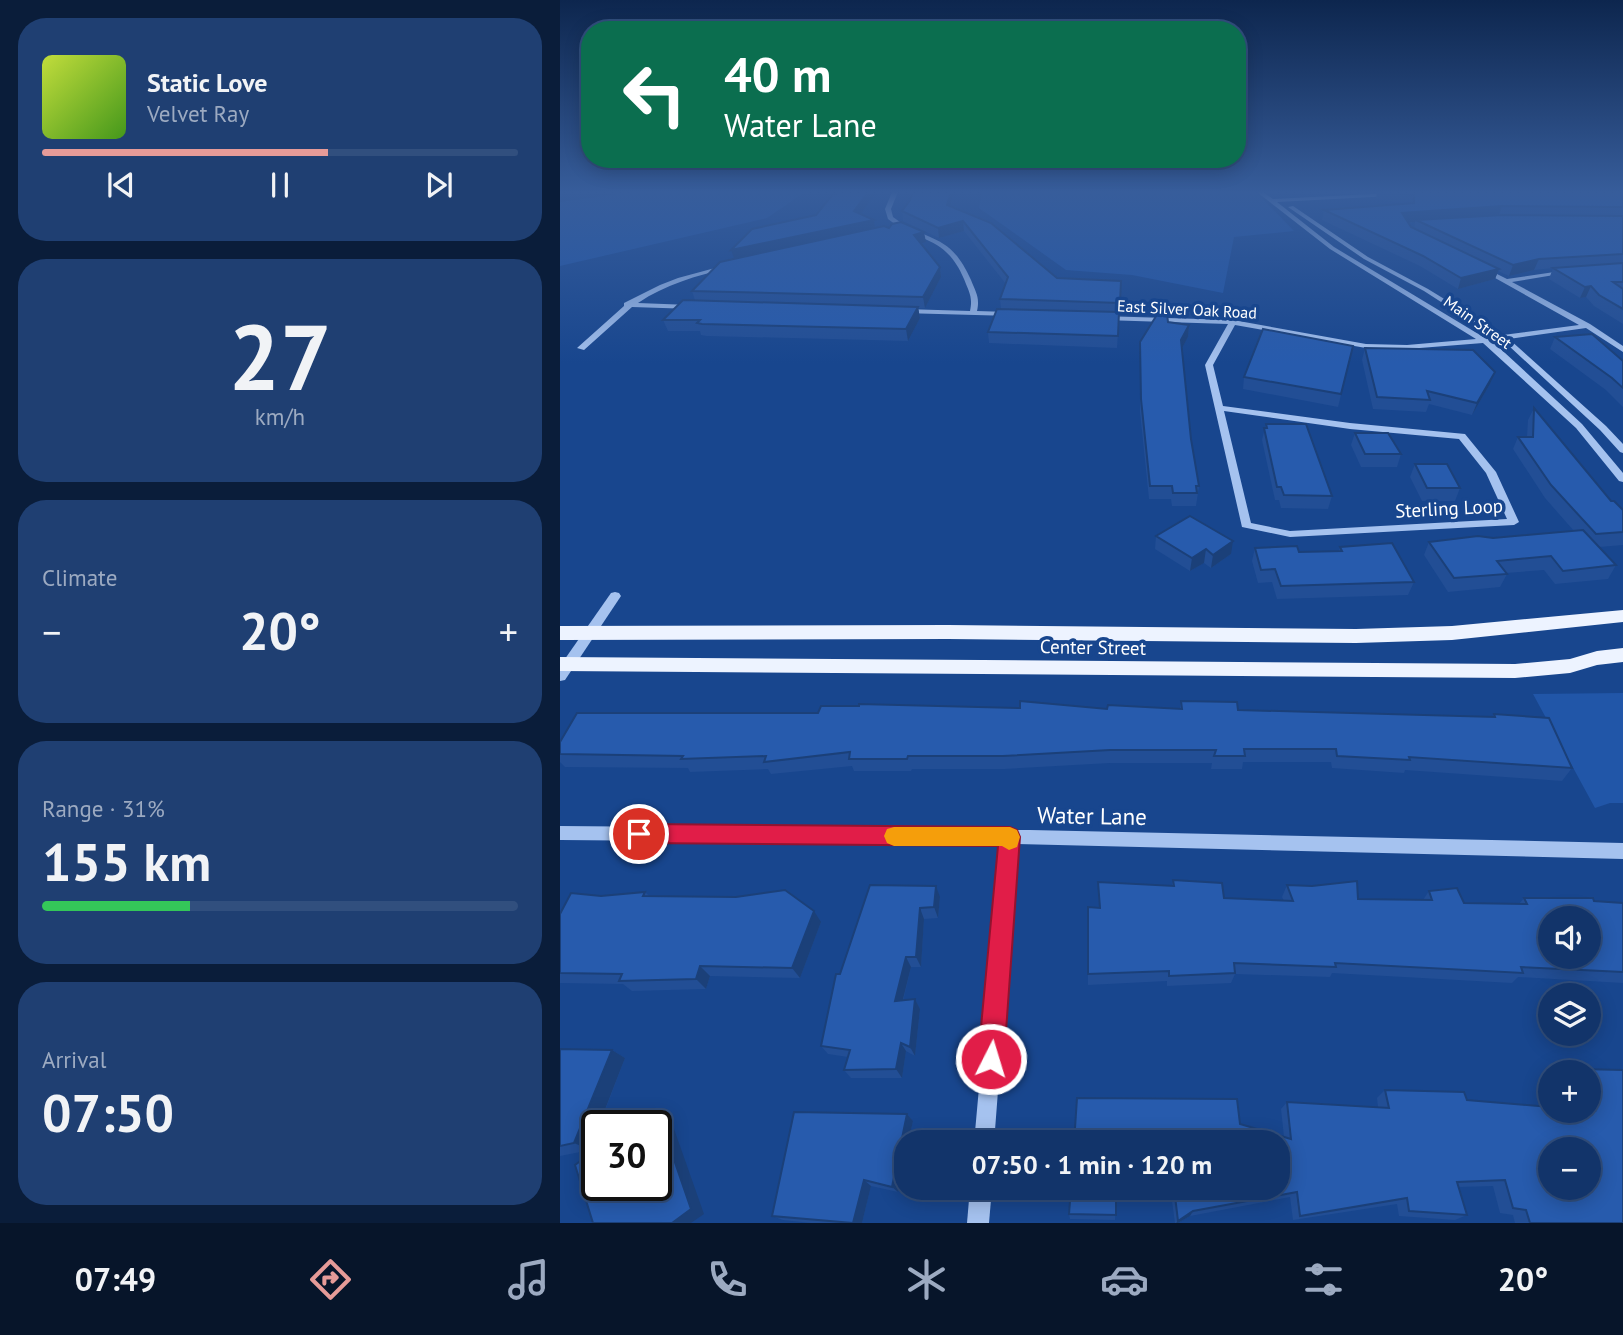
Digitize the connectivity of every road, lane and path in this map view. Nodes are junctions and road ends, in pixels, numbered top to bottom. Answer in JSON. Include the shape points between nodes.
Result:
{"nodes":[{"id":1,"x":947,"y":249,"type":"edge"},
{"id":2,"x":1334,"y":249,"type":"edge"},
{"id":3,"x":1353,"y":249,"type":"edge"},
{"id":4,"x":1472,"y":264,"type":"edge"},
{"id":5,"x":738,"y":265,"type":"edge"},
{"id":6,"x":1577,"y":270,"type":"edge"},
{"id":7,"x":1508,"y":281,"type":"junction"},
{"id":8,"x":627,"y":305,"type":"junction"},
{"id":9,"x":696,"y":307,"type":"edge"},
{"id":10,"x":890,"y":311,"type":"edge"},
{"id":11,"x":973,"y":313,"type":"junction"},
{"id":12,"x":1013,"y":314,"type":"edge"},
{"id":13,"x":1092,"y":317,"type":"edge"},
{"id":14,"x":1233,"y":322,"type":"junction"},
{"id":15,"x":1587,"y":326,"type":"junction"},
{"id":16,"x":1492,"y":338,"type":"junction"},
{"id":17,"x":581,"y":348,"type":"dead end"},
{"id":18,"x":1623,"y":350,"type":"edge"},
{"id":19,"x":1219,"y":408,"type":"junction"},
{"id":20,"x":1623,"y":450,"type":"edge"},
{"id":21,"x":1623,"y":479,"type":"edge"},
{"id":22,"x":615,"y":596,"type":"dead end"},
{"id":23,"x":1623,"y":616,"type":"edge"},
{"id":24,"x":590,"y":632,"type":"junction"},
{"id":25,"x":560,"y":633,"type":"edge"},
{"id":26,"x":1623,"y":655,"type":"edge"},
{"id":27,"x":563,"y":668,"type":"edge"},
{"id":28,"x":560,"y":833,"type":"edge"},
{"id":29,"x":1010,"y":837,"type":"junction"},
{"id":30,"x":1623,"y":851,"type":"edge"},
{"id":31,"x":985,"y":1130,"type":"edge"},
{"id":32,"x":980,"y":1200,"type":"edge"},
{"id":33,"x":978,"y":1223,"type":"edge"}],
"edges":[{"from":1,"to":11,"type":"street","via":[[976,300]]},
{"from":2,"to":16,"type":"street","name":"Main Street"},
{"from":3,"to":16,"type":"street","name":"Main Street","via":[[1426,290]]},
{"from":4,"to":7,"type":"street"},
{"from":5,"to":8,"type":"street","via":[[691,275],[650,290]]},
{"from":6,"to":7,"type":"street"},
{"from":7,"to":15,"type":"street"},
{"from":8,"to":9,"type":"street"},
{"from":8,"to":17,"type":"street"},
{"from":10,"to":11,"type":"street"},
{"from":11,"to":12,"type":"street"},
{"from":13,"to":14,"type":"street","name":"East Silver Oak Road"},
{"from":14,"to":16,"type":"street","name":"East Silver Oak Road","via":[[1366,346],[1407,347]]},
{"from":14,"to":19,"type":"street","via":[[1209,365]]},
{"from":15,"to":16,"type":"street","name":"East Silver Oak Road"},
{"from":15,"to":18,"type":"street"},
{"from":16,"to":20,"type":"street","name":"Main Street","via":[[1603,428]]},
{"from":16,"to":21,"type":"street","name":"Main Street","via":[[1579,426]]},
{"from":19,"to":19,"type":"street","name":"Sterling Loop","via":[[1246,525],[1290,534],[1514,522],[1491,472],[1462,436]]},
{"from":22,"to":24,"type":"street"},
{"from":23,"to":24,"type":"main road","name":"Center Street","via":[[1452,633],[1356,636]]},
{"from":24,"to":25,"type":"main road","name":"Center Street"},
{"from":24,"to":27,"type":"street"},
{"from":26,"to":27,"type":"main road","name":"Center Street","via":[[1516,671]]},
{"from":28,"to":29,"type":"street","name":"Water Lane"},
{"from":29,"to":30,"type":"street","name":"Water Lane"},
{"from":29,"to":31,"type":"street"},
{"from":32,"to":33,"type":"street"}]}
